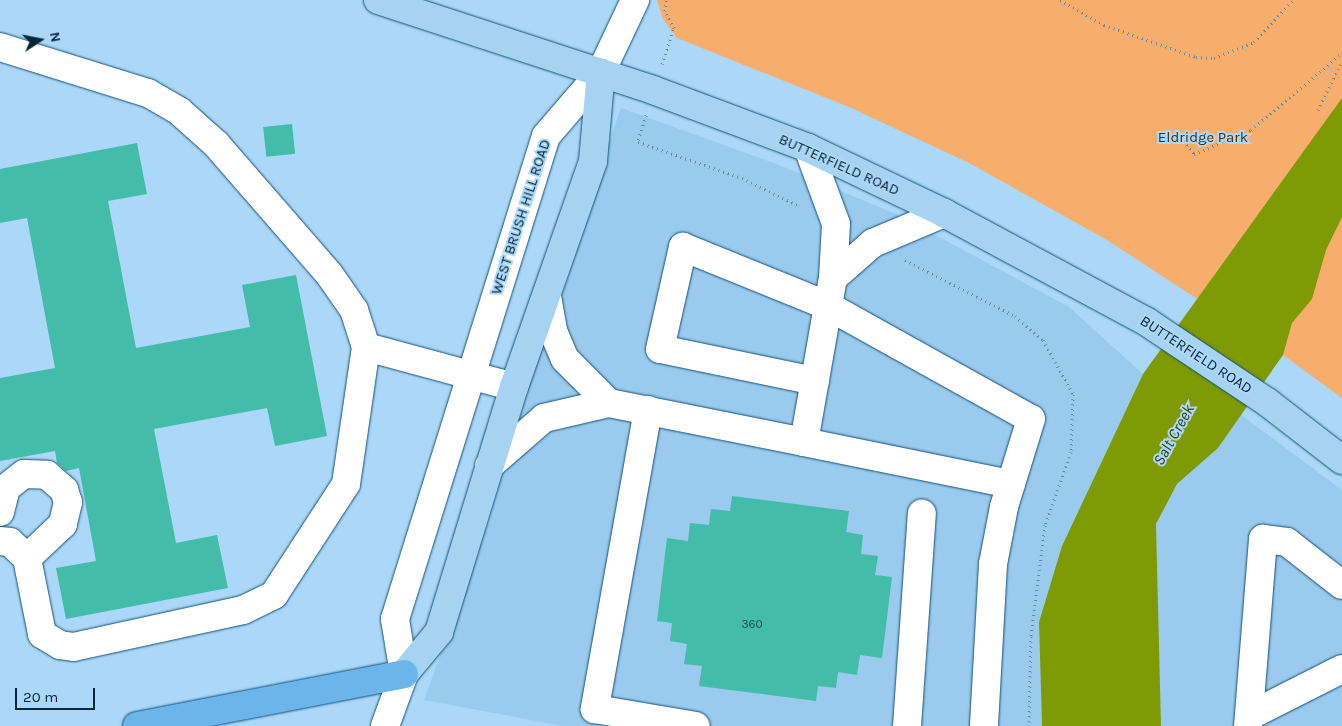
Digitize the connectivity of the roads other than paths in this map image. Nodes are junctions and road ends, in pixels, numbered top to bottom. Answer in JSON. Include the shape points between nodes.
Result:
{"nodes":[{"id":1,"x":378,"y":0,"type":"edge"},
{"id":2,"x":635,"y":0,"type":"edge"},
{"id":3,"x":0,"y":47,"type":"edge"},
{"id":4,"x":601,"y":72,"type":"junction"},
{"id":5,"x":808,"y":148,"type":"junction"},
{"id":6,"x":944,"y":213,"type":"junction"},
{"id":7,"x":833,"y":278,"type":"junction"},
{"id":8,"x":547,"y":296,"type":"junction"},
{"id":9,"x":828,"y":306,"type":"junction"},
{"id":10,"x":366,"y":346,"type":"junction"},
{"id":11,"x":470,"y":374,"type":"junction"},
{"id":12,"x":815,"y":381,"type":"junction"},
{"id":13,"x":514,"y":387,"type":"junction"},
{"id":14,"x":609,"y":402,"type":"junction"},
{"id":15,"x":648,"y":410,"type":"junction"},
{"id":16,"x":804,"y":442,"type":"junction"},
{"id":17,"x":1342,"y":460,"type":"edge"},
{"id":18,"x":489,"y":466,"type":"junction"},
{"id":19,"x":1011,"y":484,"type":"junction"},
{"id":20,"x":0,"y":512,"type":"edge"},
{"id":21,"x":922,"y":514,"type":"dead end"},
{"id":22,"x":0,"y":541,"type":"edge"},
{"id":23,"x":27,"y":558,"type":"junction"},
{"id":24,"x":1342,"y":585,"type":"edge"},
{"id":25,"x":1342,"y":669,"type":"edge"},
{"id":26,"x":404,"y":674,"type":"junction"},
{"id":27,"x":1249,"y":721,"type":"edge"},
{"id":28,"x":137,"y":726,"type":"edge"},
{"id":29,"x":385,"y":726,"type":"edge"},
{"id":30,"x":696,"y":726,"type":"edge"},
{"id":31,"x":907,"y":726,"type":"edge"},
{"id":32,"x":984,"y":726,"type":"edge"}],
"edges":[{"from":1,"to":4,"type":"main road","name":"BUTTERFIELD ROAD"},
{"from":2,"to":4,"type":"street"},
{"from":3,"to":10,"type":"street","via":[[148,93],[179,111],[216,144],[329,274],[354,310]]},
{"from":4,"to":5,"type":"main road","name":"BUTTERFIELD ROAD"},
{"from":4,"to":8,"type":"main road","name":"WEST BRUSH HILL ROAD","via":[[593,161]]},
{"from":4,"to":11,"type":"street","name":"WEST BRUSH HILL ROAD","via":[[546,136]]},
{"from":5,"to":6,"type":"main road","name":"BUTTERFIELD ROAD"},
{"from":5,"to":7,"type":"street","via":[[836,224]]},
{"from":6,"to":7,"type":"street","via":[[873,243]]},
{"from":6,"to":17,"type":"main road","name":"BUTTERFIELD ROAD","via":[[1147,322],[1267,402]]},
{"from":7,"to":9,"type":"street"},
{"from":8,"to":13,"type":"main road","name":"WEST BRUSH HILL ROAD"},
{"from":8,"to":14,"type":"street","via":[[553,331],[565,359]]},
{"from":9,"to":12,"type":"street"},
{"from":9,"to":12,"type":"street","via":[[683,247],[660,349]]},
{"from":9,"to":19,"type":"street","via":[[1031,419]]},
{"from":10,"to":11,"type":"street"},
{"from":10,"to":23,"type":"street","via":[[346,484],[274,595],[243,610],[74,647],[60,645],[42,634]]},
{"from":11,"to":13,"type":"street"},
{"from":11,"to":26,"type":"street","name":"WEST BRUSH HILL ROAD","via":[[395,619]]},
{"from":12,"to":16,"type":"street"},
{"from":13,"to":18,"type":"main road","name":"WEST BRUSH HILL ROAD"},
{"from":14,"to":15,"type":"street"},
{"from":14,"to":18,"type":"street","via":[[544,418]]},
{"from":15,"to":16,"type":"street"},
{"from":15,"to":30,"type":"street","via":[[595,709]]},
{"from":16,"to":19,"type":"street"},
{"from":18,"to":26,"type":"main road","name":"WEST BRUSH HILL ROAD","via":[[439,632]]},
{"from":19,"to":32,"type":"street","via":[[993,564]]},
{"from":20,"to":23,"type":"street","via":[[6,488],[24,474],[47,475],[64,490],[68,502],[63,524]]},
{"from":21,"to":31,"type":"street"},
{"from":22,"to":23,"type":"street","via":[[10,542]]},
{"from":24,"to":27,"type":"street","via":[[1287,542],[1263,539]]},
{"from":25,"to":27,"type":"street"},
{"from":26,"to":28,"type":"highway"},
{"from":26,"to":29,"type":"street","name":"WEST BRUSH HILL ROAD"}]}
